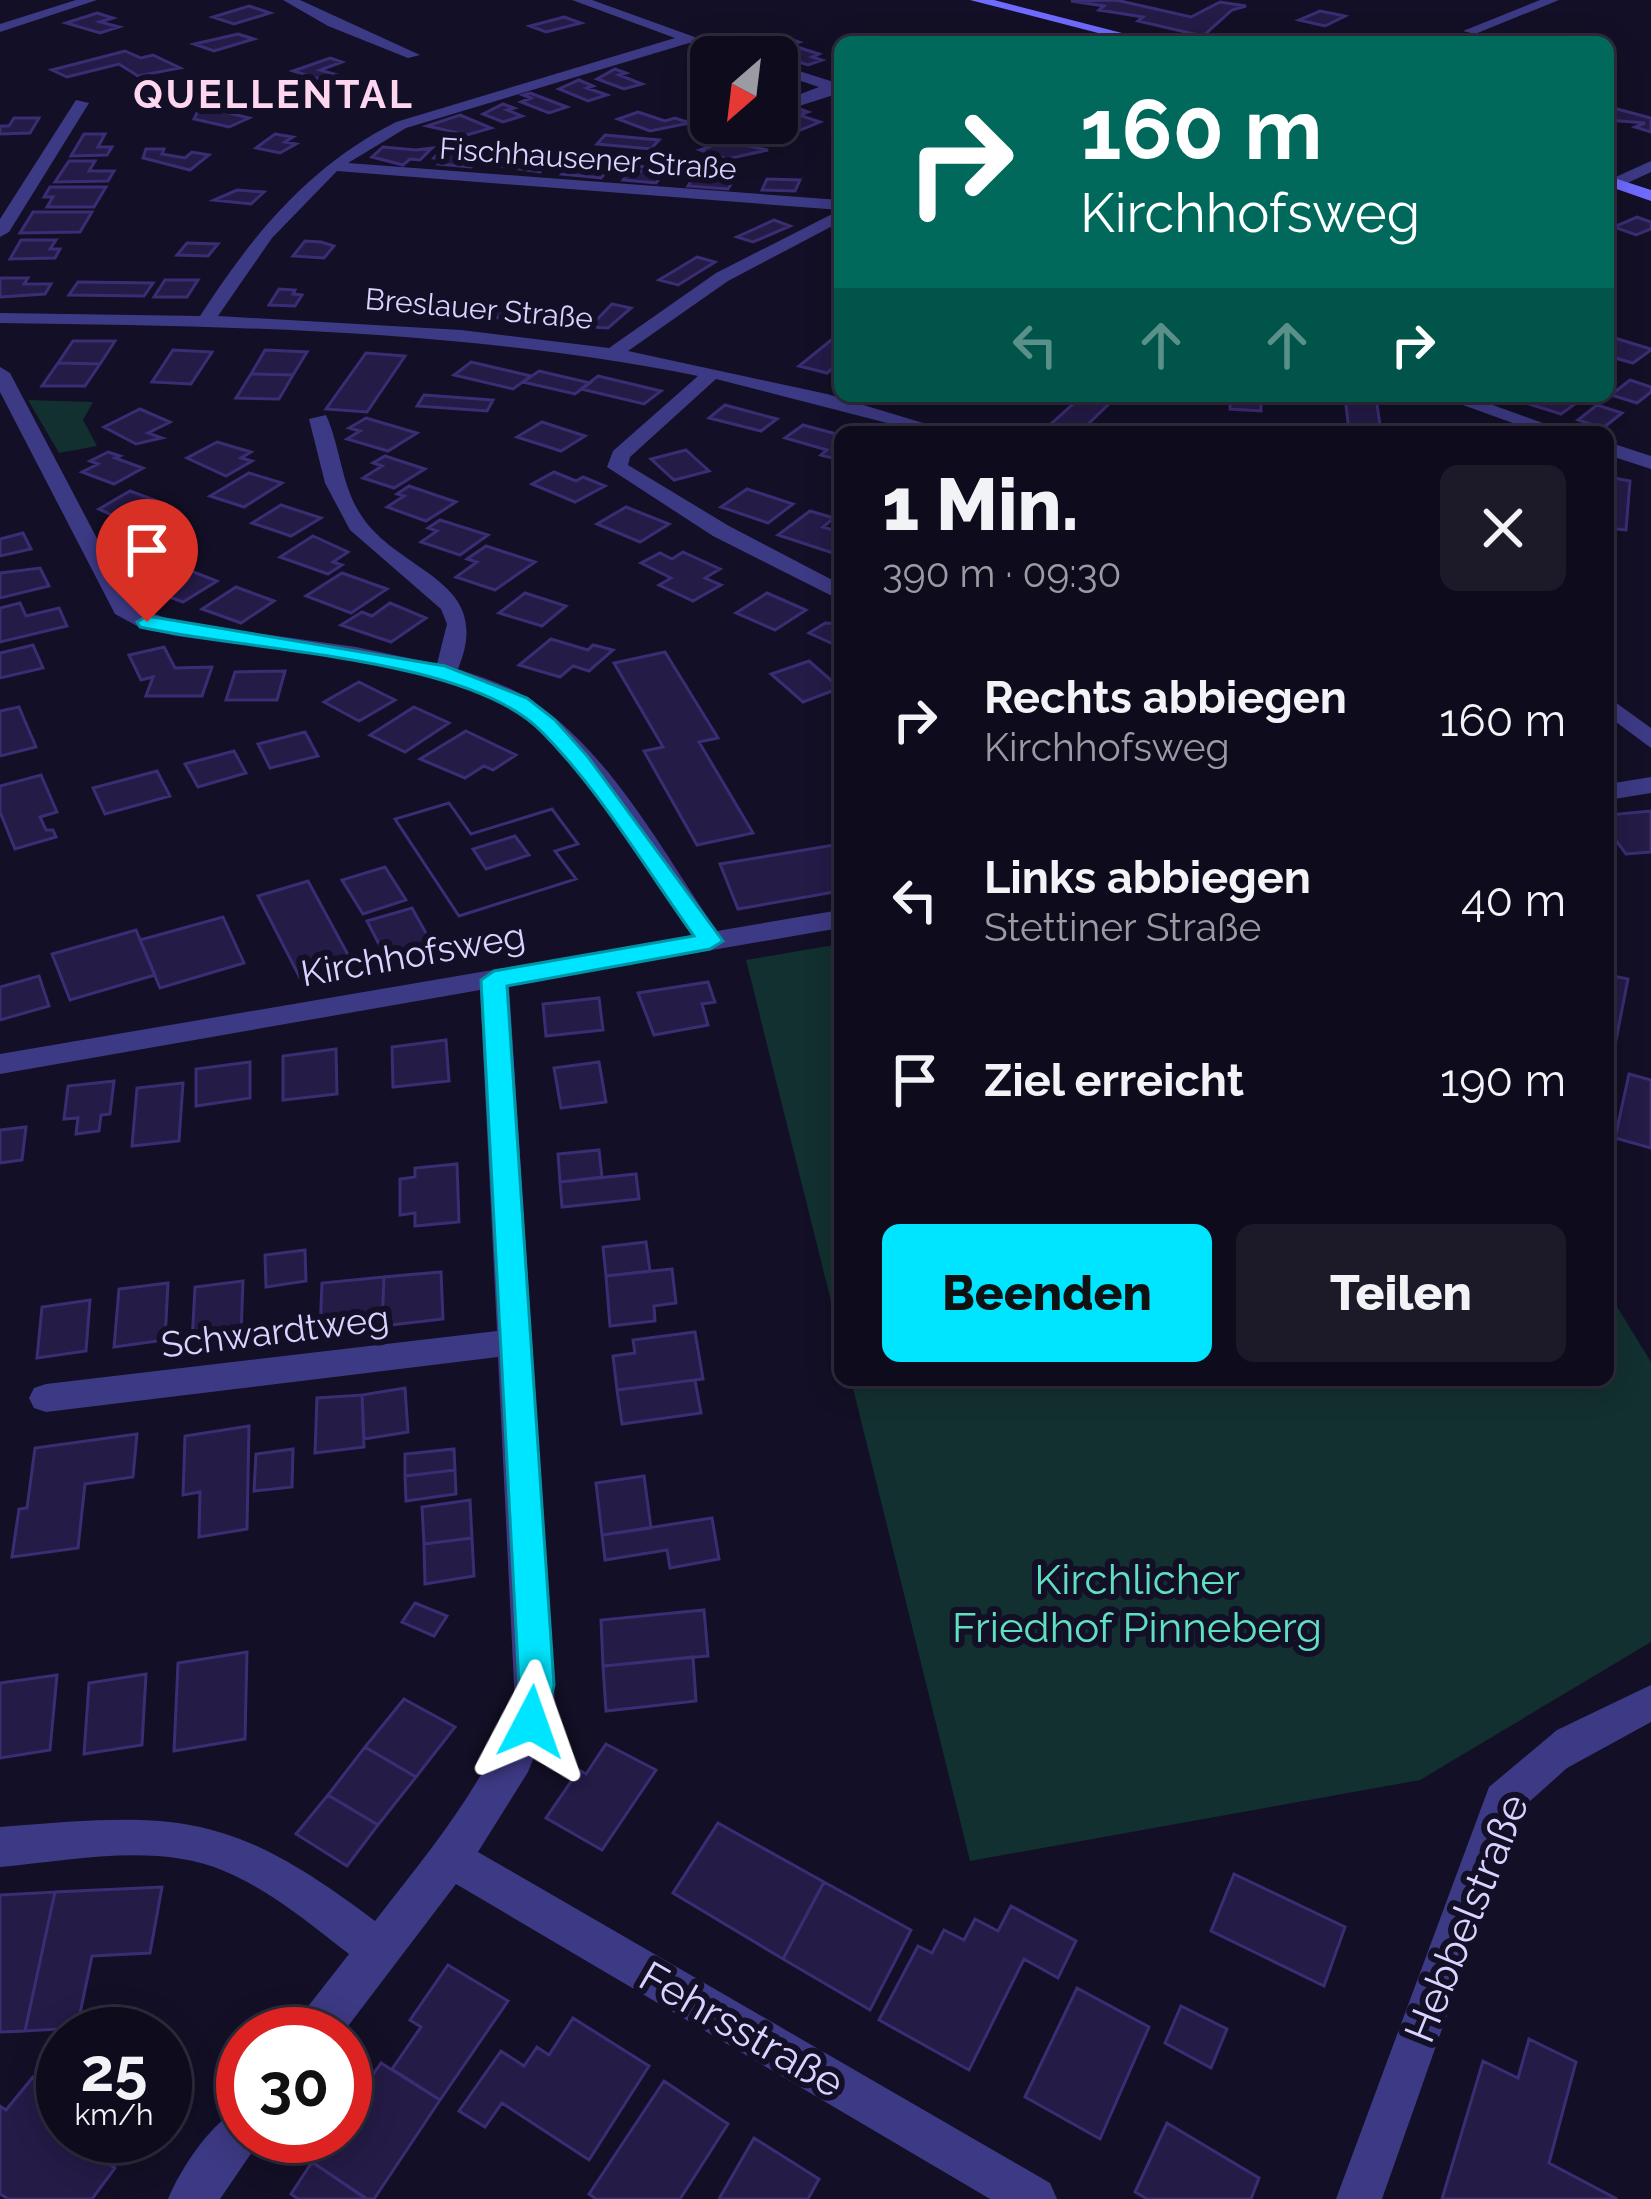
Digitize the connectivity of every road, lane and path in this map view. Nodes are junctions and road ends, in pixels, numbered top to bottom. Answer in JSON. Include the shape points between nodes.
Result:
{"nodes":[{"id":1,"x":90,"y":0,"type":"edge"},
{"id":2,"x":290,"y":0,"type":"edge"},
{"id":3,"x":579,"y":0,"type":"edge"},
{"id":4,"x":977,"y":0,"type":"edge"},
{"id":5,"x":1552,"y":0,"type":"edge"},
{"id":6,"x":0,"y":28,"type":"edge"},
{"id":7,"x":1470,"y":31,"type":"dead end"},
{"id":8,"x":1125,"y":36,"type":"edge"},
{"id":9,"x":687,"y":39,"type":"junction"},
{"id":10,"x":690,"y":40,"type":"edge"},
{"id":11,"x":413,"y":55,"type":"dead end"},
{"id":12,"x":798,"y":75,"type":"edge"},
{"id":13,"x":834,"y":87,"type":"edge"},
{"id":14,"x":834,"y":89,"type":"edge"},
{"id":15,"x":798,"y":100,"type":"edge"},
{"id":16,"x":81,"y":103,"type":"dead end"},
{"id":17,"x":331,"y":166,"type":"junction"},
{"id":18,"x":1651,"y":166,"type":"edge"},
{"id":19,"x":1614,"y":181,"type":"edge"},
{"id":20,"x":1614,"y":183,"type":"edge"},
{"id":21,"x":1651,"y":196,"type":"edge"},
{"id":22,"x":834,"y":205,"type":"edge"},
{"id":23,"x":834,"y":218,"type":"edge"},
{"id":24,"x":0,"y":232,"type":"edge"},
{"id":25,"x":8,"y":318,"type":"edge"},
{"id":26,"x":205,"y":322,"type":"junction"},
{"id":27,"x":2,"y":339,"type":"edge"},
{"id":28,"x":612,"y":354,"type":"junction"},
{"id":29,"x":712,"y":373,"type":"junction"},
{"id":30,"x":0,"y":374,"type":"edge"},
{"id":31,"x":1466,"y":402,"type":"edge"},
{"id":32,"x":319,"y":419,"type":"dead end"},
{"id":33,"x":920,"y":426,"type":"edge"},
{"id":34,"x":1540,"y":426,"type":"edge"},
{"id":35,"x":1614,"y":450,"type":"edge"},
{"id":36,"x":1651,"y":463,"type":"edge"},
{"id":37,"x":834,"y":590,"type":"edge"},
{"id":38,"x":445,"y":672,"type":"junction"},
{"id":39,"x":1614,"y":709,"type":"edge"},
{"id":40,"x":1651,"y":741,"type":"edge"},
{"id":41,"x":1651,"y":784,"type":"edge"},
{"id":42,"x":1614,"y":791,"type":"edge"},
{"id":43,"x":834,"y":920,"type":"edge"},
{"id":44,"x":710,"y":941,"type":"junction"},
{"id":45,"x":494,"y":980,"type":"junction"},
{"id":46,"x":0,"y":1064,"type":"edge"},
{"id":47,"x":514,"y":1342,"type":"junction"},
{"id":48,"x":46,"y":1398,"type":"dead end"},
{"id":49,"x":1651,"y":1703,"type":"edge"},
{"id":50,"x":0,"y":1847,"type":"edge"},
{"id":51,"x":451,"y":1858,"type":"junction"},
{"id":52,"x":378,"y":1950,"type":"junction"},
{"id":53,"x":335,"y":2007,"type":"edge"},
{"id":54,"x":218,"y":2163,"type":"edge"},
{"id":55,"x":191,"y":2199,"type":"edge"},
{"id":56,"x":1034,"y":2199,"type":"edge"},
{"id":57,"x":1359,"y":2199,"type":"edge"}],
"edges":[{"from":1,"to":6,"type":"street"},
{"from":2,"to":11,"type":"street"},
{"from":3,"to":9,"type":"street"},
{"from":4,"to":8,"type":"street"},
{"from":5,"to":7,"type":"street"},
{"from":9,"to":10,"type":"street"},
{"from":9,"to":17,"type":"street","via":[[401,125]]},
{"from":12,"to":13,"type":"street"},
{"from":14,"to":15,"type":"street"},
{"from":16,"to":24,"type":"street"},
{"from":17,"to":22,"type":"street","name":"Fischhausener Straße"},
{"from":17,"to":26,"type":"street","via":[[282,213]]},
{"from":18,"to":19,"type":"street"},
{"from":20,"to":21,"type":"street"},
{"from":23,"to":28,"type":"street","via":[[722,277]]},
{"from":25,"to":26,"type":"street","name":"Breslauer Straße"},
{"from":25,"to":27,"type":"street"},
{"from":26,"to":28,"type":"street","name":"Breslauer Straße"},
{"from":28,"to":29,"type":"street","name":"Breslauer Straße"},
{"from":29,"to":33,"type":"street","name":"Breslauer Straße"},
{"from":29,"to":37,"type":"street","via":[[620,455],[617,467]]},
{"from":30,"to":38,"type":"street","via":[[123,609],[176,629]]},
{"from":31,"to":34,"type":"street"},
{"from":32,"to":38,"type":"street","via":[[333,487],[367,537],[448,598],[460,619],[460,644]]},
{"from":35,"to":36,"type":"street"},
{"from":38,"to":44,"type":"street","via":[[520,703],[548,724]]},
{"from":39,"to":40,"type":"street"},
{"from":41,"to":42,"type":"street"},
{"from":43,"to":44,"type":"street","name":"Kirchhofsweg"},
{"from":44,"to":45,"type":"street","name":"Kirchhofsweg"},
{"from":45,"to":46,"type":"street","name":"Kirchhofsweg"},
{"from":45,"to":47,"type":"street"},
{"from":47,"to":48,"type":"street","name":"Schwardtweg"},
{"from":47,"to":51,"type":"street","via":[[535,1705],[514,1759]]},
{"from":49,"to":57,"type":"street","name":"Hebbelstraße","via":[[1558,1751],[1503,1800]]},
{"from":50,"to":52,"type":"street","via":[[143,1837],[226,1851],[300,1890]]},
{"from":51,"to":52,"type":"street"},
{"from":51,"to":56,"type":"street","name":"Fehrsstraße"},
{"from":52,"to":53,"type":"street"},
{"from":54,"to":55,"type":"street"}]}
